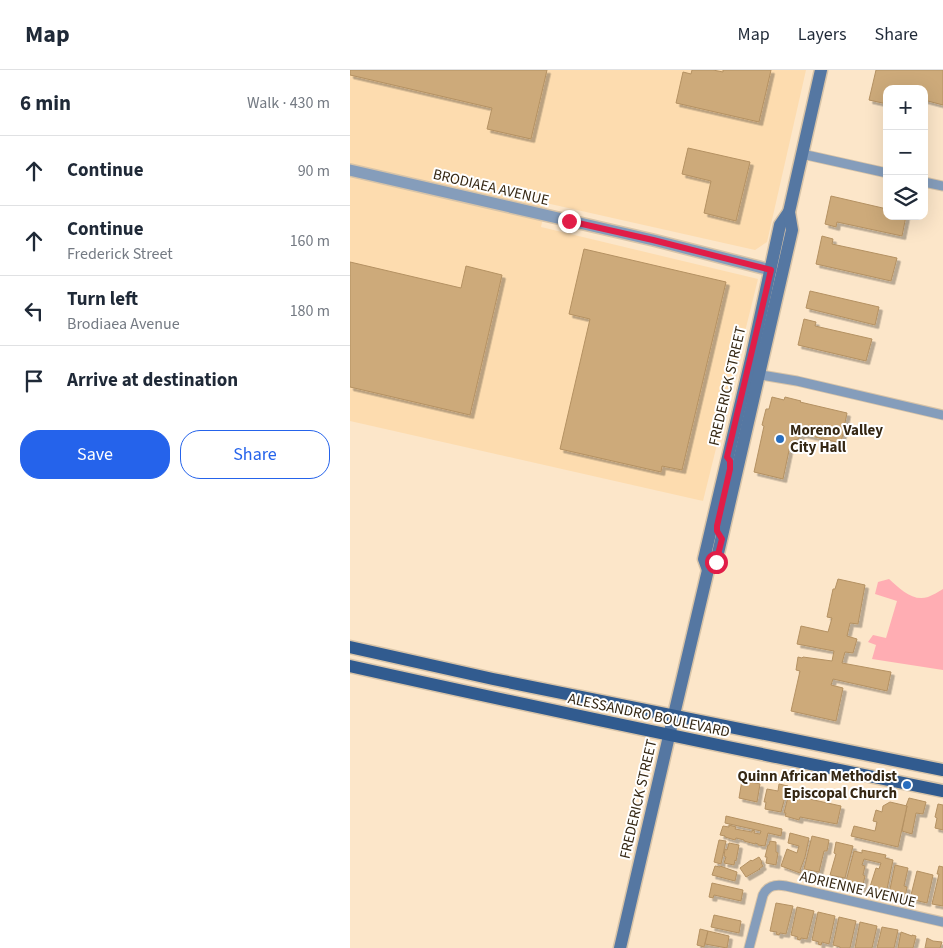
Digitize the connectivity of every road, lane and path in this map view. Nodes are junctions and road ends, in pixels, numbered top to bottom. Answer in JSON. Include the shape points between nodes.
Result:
{"nodes":[{"id":1,"x":821,"y":70,"type":"edge"},
{"id":2,"x":802,"y":154,"type":"junction"},
{"id":3,"x":350,"y":170,"type":"edge"},
{"id":4,"x":883,"y":172,"type":"edge"},
{"id":5,"x":928,"y":183,"type":"edge"},
{"id":6,"x":943,"y":186,"type":"edge"},
{"id":7,"x":789,"y":212,"type":"junction"},
{"id":8,"x":771,"y":270,"type":"junction"},
{"id":9,"x":753,"y":373,"type":"junction"},
{"id":10,"x":943,"y":415,"type":"edge"},
{"id":11,"x":727,"y":457,"type":"junction"},
{"id":12,"x":722,"y":539,"type":"junction"},
{"id":13,"x":708,"y":570,"type":"junction"},
{"id":14,"x":350,"y":647,"type":"edge"},
{"id":15,"x":350,"y":666,"type":"edge"},
{"id":16,"x":673,"y":716,"type":"junction"},
{"id":17,"x":669,"y":736,"type":"junction"},
{"id":18,"x":943,"y":770,"type":"edge"},
{"id":19,"x":943,"y":791,"type":"edge"},
{"id":20,"x":943,"y":922,"type":"edge"},
{"id":21,"x":620,"y":948,"type":"edge"},
{"id":22,"x":749,"y":948,"type":"edge"}],
"edges":[{"from":1,"to":2,"type":"main road","name":"FREDERICK STREET"},
{"from":2,"to":4,"type":"street"},
{"from":2,"to":7,"type":"main road","name":"FREDERICK STREET"},
{"from":3,"to":8,"type":"street","name":"BRODIAEA AVENUE"},
{"from":5,"to":6,"type":"street"},
{"from":7,"to":8,"type":"main road","name":"FREDERICK STREET","via":[[780,225]]},
{"from":7,"to":9,"type":"main road","name":"FREDERICK STREET","via":[[792,230]]},
{"from":8,"to":9,"type":"main road","name":"FREDERICK STREET"},
{"from":9,"to":10,"type":"street"},
{"from":9,"to":11,"type":"main road","name":"FREDERICK STREET"},
{"from":9,"to":12,"type":"main road","name":"FREDERICK STREET"},
{"from":11,"to":12,"type":"main road","via":[[730,469],[717,531]]},
{"from":11,"to":13,"type":"main road","name":"FREDERICK STREET","via":[[704,558]]},
{"from":12,"to":13,"type":"main road","name":"FREDERICK STREET","via":[[716,562]]},
{"from":13,"to":16,"type":"main road","name":"FREDERICK STREET"},
{"from":14,"to":16,"type":"main road","name":"ALESSANDRO BOULEVARD"},
{"from":15,"to":17,"type":"main road","name":"ALESSANDRO BOULEVARD"},
{"from":16,"to":17,"type":"main road","name":"FREDERICK STREET"},
{"from":16,"to":18,"type":"main road","name":"ALESSANDRO BOULEVARD"},
{"from":17,"to":19,"type":"main road","name":"ALESSANDRO BOULEVARD"},
{"from":17,"to":21,"type":"main road","name":"FREDERICK STREET"},
{"from":20,"to":22,"type":"street","name":"ADRIENNE AVENUE","via":[[774,885],[761,899]]}]}
